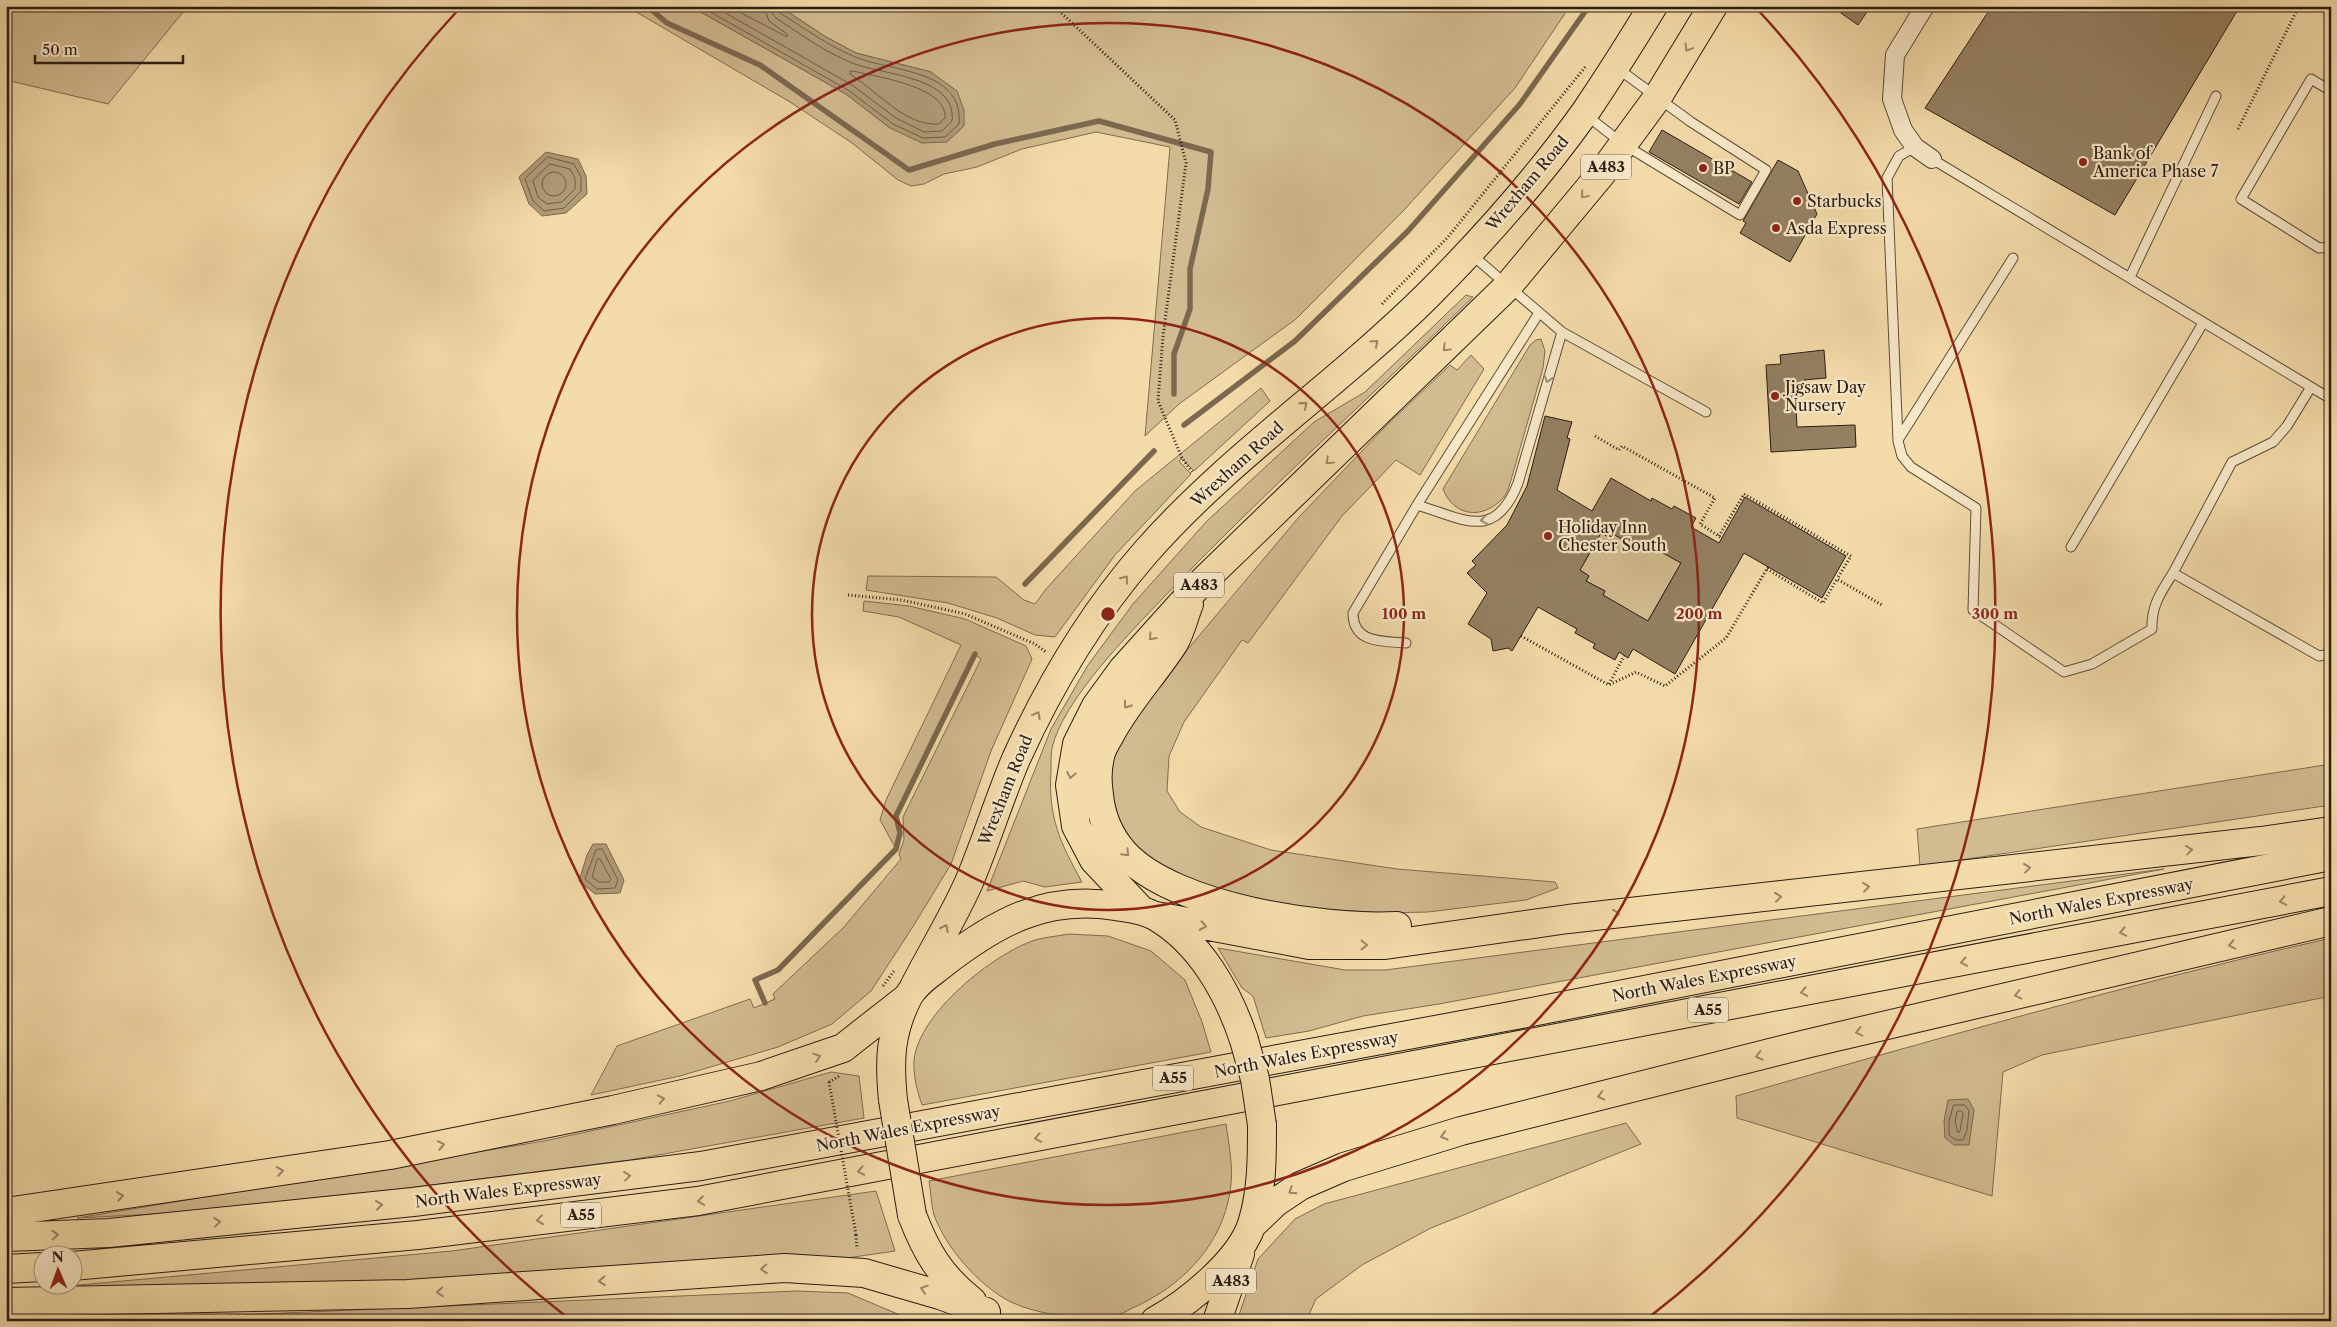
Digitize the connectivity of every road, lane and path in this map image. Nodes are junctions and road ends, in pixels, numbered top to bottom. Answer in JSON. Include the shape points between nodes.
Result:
{"nodes":[{"id":1,"x":1054,"y":6,"type":"edge"},
{"id":2,"x":1653,"y":6,"type":"edge"},
{"id":3,"x":1713,"y":6,"type":"edge"},
{"id":4,"x":1925,"y":6,"type":"edge"},
{"id":5,"x":2299,"y":6,"type":"edge"},
{"id":6,"x":1616,"y":66,"type":"junction"},
{"id":7,"x":2331,"y":91,"type":"edge"},
{"id":8,"x":2216,"y":96,"type":"dead end"},
{"id":9,"x":1658,"y":98,"type":"junction"},
{"id":10,"x":1584,"y":113,"type":"junction"},
{"id":11,"x":2238,"y":129,"type":"dead end"},
{"id":12,"x":1623,"y":144,"type":"junction"},
{"id":13,"x":1915,"y":147,"type":"junction"},
{"id":14,"x":1932,"y":159,"type":"joint"},
{"id":15,"x":2331,"y":246,"type":"edge"},
{"id":16,"x":1468,"y":252,"type":"junction"},
{"id":17,"x":2013,"y":258,"type":"dead end"},
{"id":18,"x":2130,"y":277,"type":"junction"},
{"id":19,"x":1508,"y":286,"type":"junction"},
{"id":20,"x":1540,"y":312,"type":"junction"},
{"id":21,"x":2203,"y":323,"type":"junction"},
{"id":22,"x":1562,"y":332,"type":"junction"},
{"id":23,"x":2311,"y":387,"type":"junction"},
{"id":24,"x":2331,"y":399,"type":"edge"},
{"id":25,"x":1706,"y":412,"type":"dead end"},
{"id":26,"x":1595,"y":436,"type":"dead end"},
{"id":27,"x":1898,"y":441,"type":"junction"},
{"id":28,"x":1193,"y":473,"type":"dead end"},
{"id":29,"x":1417,"y":505,"type":"junction"},
{"id":30,"x":2071,"y":547,"type":"dead end"},
{"id":31,"x":2173,"y":573,"type":"junction"},
{"id":32,"x":1838,"y":579,"type":"junction"},
{"id":33,"x":1196,"y":589,"type":"junction"},
{"id":34,"x":848,"y":595,"type":"dead end"},
{"id":35,"x":1882,"y":605,"type":"dead end"},
{"id":36,"x":1521,"y":636,"type":"dead end"},
{"id":37,"x":1406,"y":643,"type":"dead end"},
{"id":38,"x":2331,"y":654,"type":"edge"},
{"id":39,"x":1624,"y":656,"type":"dead end"},
{"id":40,"x":1065,"y":665,"type":"junction"},
{"id":41,"x":1609,"y":685,"type":"junction"},
{"id":42,"x":2331,"y":830,"type":"edge"},
{"id":43,"x":2331,"y":856,"type":"edge"},
{"id":44,"x":2331,"y":891,"type":"edge"},
{"id":45,"x":1148,"y":913,"type":"junction"},
{"id":46,"x":1568,"y":919,"type":"junction"},
{"id":47,"x":2331,"y":922,"type":"edge"},
{"id":48,"x":911,"y":992,"type":"junction"},
{"id":49,"x":829,"y":1082,"type":"dead end"},
{"id":50,"x":6,"y":1212,"type":"edge"},
{"id":51,"x":1248,"y":1233,"type":"junction"},
{"id":52,"x":856,"y":1235,"type":"dead end"},
{"id":53,"x":6,"y":1237,"type":"edge"},
{"id":54,"x":82,"y":1265,"type":"edge"},
{"id":55,"x":32,"y":1268,"type":"edge"},
{"id":56,"x":6,"y":1269,"type":"edge"},
{"id":57,"x":6,"y":1302,"type":"edge"},
{"id":58,"x":995,"y":1317,"type":"edge"},
{"id":59,"x":1155,"y":1321,"type":"edge"},
{"id":60,"x":1217,"y":1321,"type":"edge"}],
"edges":[{"from":1,"to":28,"type":"path","via":[[1174,120],[1184,153],[1186,162],[1158,401],[1182,458]]},
{"from":2,"to":6,"type":"highway","name":"Wrexham Road","number":"A483"},
{"from":3,"to":9,"type":"highway","number":"A483","one_way":true},
{"from":4,"to":13,"type":"street","via":[[1895,55],[1892,75],[1892,99],[1903,130]]},
{"from":5,"to":11,"type":"path"},
{"from":6,"to":9,"type":"lane"},
{"from":6,"to":10,"type":"highway","name":"Wrexham Road","number":"A483"},
{"from":7,"to":15,"type":"lane","via":[[2311,80],[2241,199],[2319,248]]},
{"from":8,"to":18,"type":"lane"},
{"from":9,"to":12,"type":"highway","number":"A483"},
{"from":9,"to":12,"type":"lane","via":[[1766,170],[1740,215]]},
{"from":10,"to":12,"type":"lane"},
{"from":10,"to":16,"type":"highway","name":"Wrexham Road","number":"A483","via":[[1535,178]]},
{"from":12,"to":19,"type":"highway","number":"A483","one_way":true},
{"from":13,"to":14,"type":"street"},
{"from":13,"to":27,"type":"lane","via":[[1899,156],[1887,178]]},
{"from":14,"to":18,"type":"lane"},
{"from":16,"to":19,"type":"lane"},
{"from":40,"to":16,"type":"highway","name":"Wrexham Road","number":"A483","one_way":true,"via":[[1100,610],[1145,553],[1205,492],[1426,297]]},
{"from":17,"to":27,"type":"lane"},
{"from":18,"to":21,"type":"lane"},
{"from":19,"to":20,"type":"lane"},
{"from":19,"to":33,"type":"highway","number":"A483","one_way":true},
{"from":20,"to":22,"type":"lane"},
{"from":20,"to":29,"type":"lane"},
{"from":21,"to":23,"type":"lane"},
{"from":21,"to":30,"type":"lane"},
{"from":22,"to":25,"type":"lane"},
{"from":22,"to":29,"type":"lane","one_way":true,"via":[[1518,484],[1512,500],[1501,514],[1488,521],[1473,522]]},
{"from":23,"to":24,"type":"lane"},
{"from":23,"to":31,"type":"lane","via":[[2273,442],[2232,462]]},
{"from":26,"to":32,"type":"path","via":[[1620,450],[1622,446],[1715,498],[1700,524],[1721,537],[1744,494],[1850,556]]},
{"from":27,"to":31,"type":"lane","via":[[1902,456],[1911,468],[1976,508],[1973,610],[2064,672],[2092,664],[2152,629],[2151,614]]},
{"from":29,"to":37,"type":"lane","via":[[1353,613],[1357,631],[1366,638]]},
{"from":31,"to":38,"type":"lane","via":[[2319,656]]},
{"from":32,"to":35,"type":"path"},
{"from":32,"to":41,"type":"path","via":[[1824,602],[1767,568],[1726,638],[1665,686],[1636,672]]},
{"from":33,"to":45,"type":"highway","number":"A483","one_way":true,"via":[[1123,668],[1096,706],[1077,744],[1070,785],[1076,826],[1094,860]]},
{"from":33,"to":46,"type":"highway","one_way":true,"via":[[1174,642],[1123,711],[1101,753],[1100,804],[1108,830],[1124,853],[1148,872],[1189,893],[1288,920],[1377,927]]},
{"from":34,"to":40,"type":"path","via":[[901,600],[965,614],[1035,644]]},
{"from":36,"to":41,"type":"path"},
{"from":39,"to":41,"type":"path"},
{"from":48,"to":40,"type":"highway","name":"Wrexham Road","number":"A483","one_way":true,"via":[[968,882],[1032,724]]},
{"from":46,"to":42,"type":"highway","one_way":true,"via":[[2222,846]]},
{"from":53,"to":43,"type":"highway","name":"North Wales Expressway","number":"A55","one_way":true,"via":[[110,1233],[413,1202],[702,1166],[1506,1016]]},
{"from":44,"to":54,"type":"highway","name":"North Wales Expressway","number":"A55","one_way":true,"via":[[698,1201],[418,1235]]},
{"from":45,"to":46,"type":"highway","one_way":true,"via":[[1309,945],[1385,945]]},
{"from":45,"to":48,"type":"highway","via":[[1075,903],[1047,906],[1023,914],[988,932]]},
{"from":45,"to":51,"type":"highway","bridge":true,"via":[[1193,947],[1212,972],[1232,1006],[1244,1040],[1255,1079],[1262,1125],[1259,1191]]},
{"from":47,"to":51,"type":"highway","one_way":true,"via":[[1806,1044],[1452,1133],[1344,1166],[1300,1186],[1276,1202]]},
{"from":50,"to":48,"type":"highway","one_way":true,"via":[[390,1155],[761,1076],[843,1048]]},
{"from":48,"to":58,"type":"highway","name":"Wrexham Road","bridge":true,"via":[[893,1034],[889,1066],[912,1215],[923,1244],[941,1272],[961,1292]]},
{"from":49,"to":52,"type":"path","bridge":true},
{"from":51,"to":59,"type":"highway","via":[[1202,1288]]},
{"from":51,"to":60,"type":"highway","number":"A483"},
{"from":55,"to":56,"type":"highway"},
{"from":58,"to":57,"type":"highway","one_way":true,"via":[[898,1281],[864,1272],[785,1268],[408,1294]]}]}
